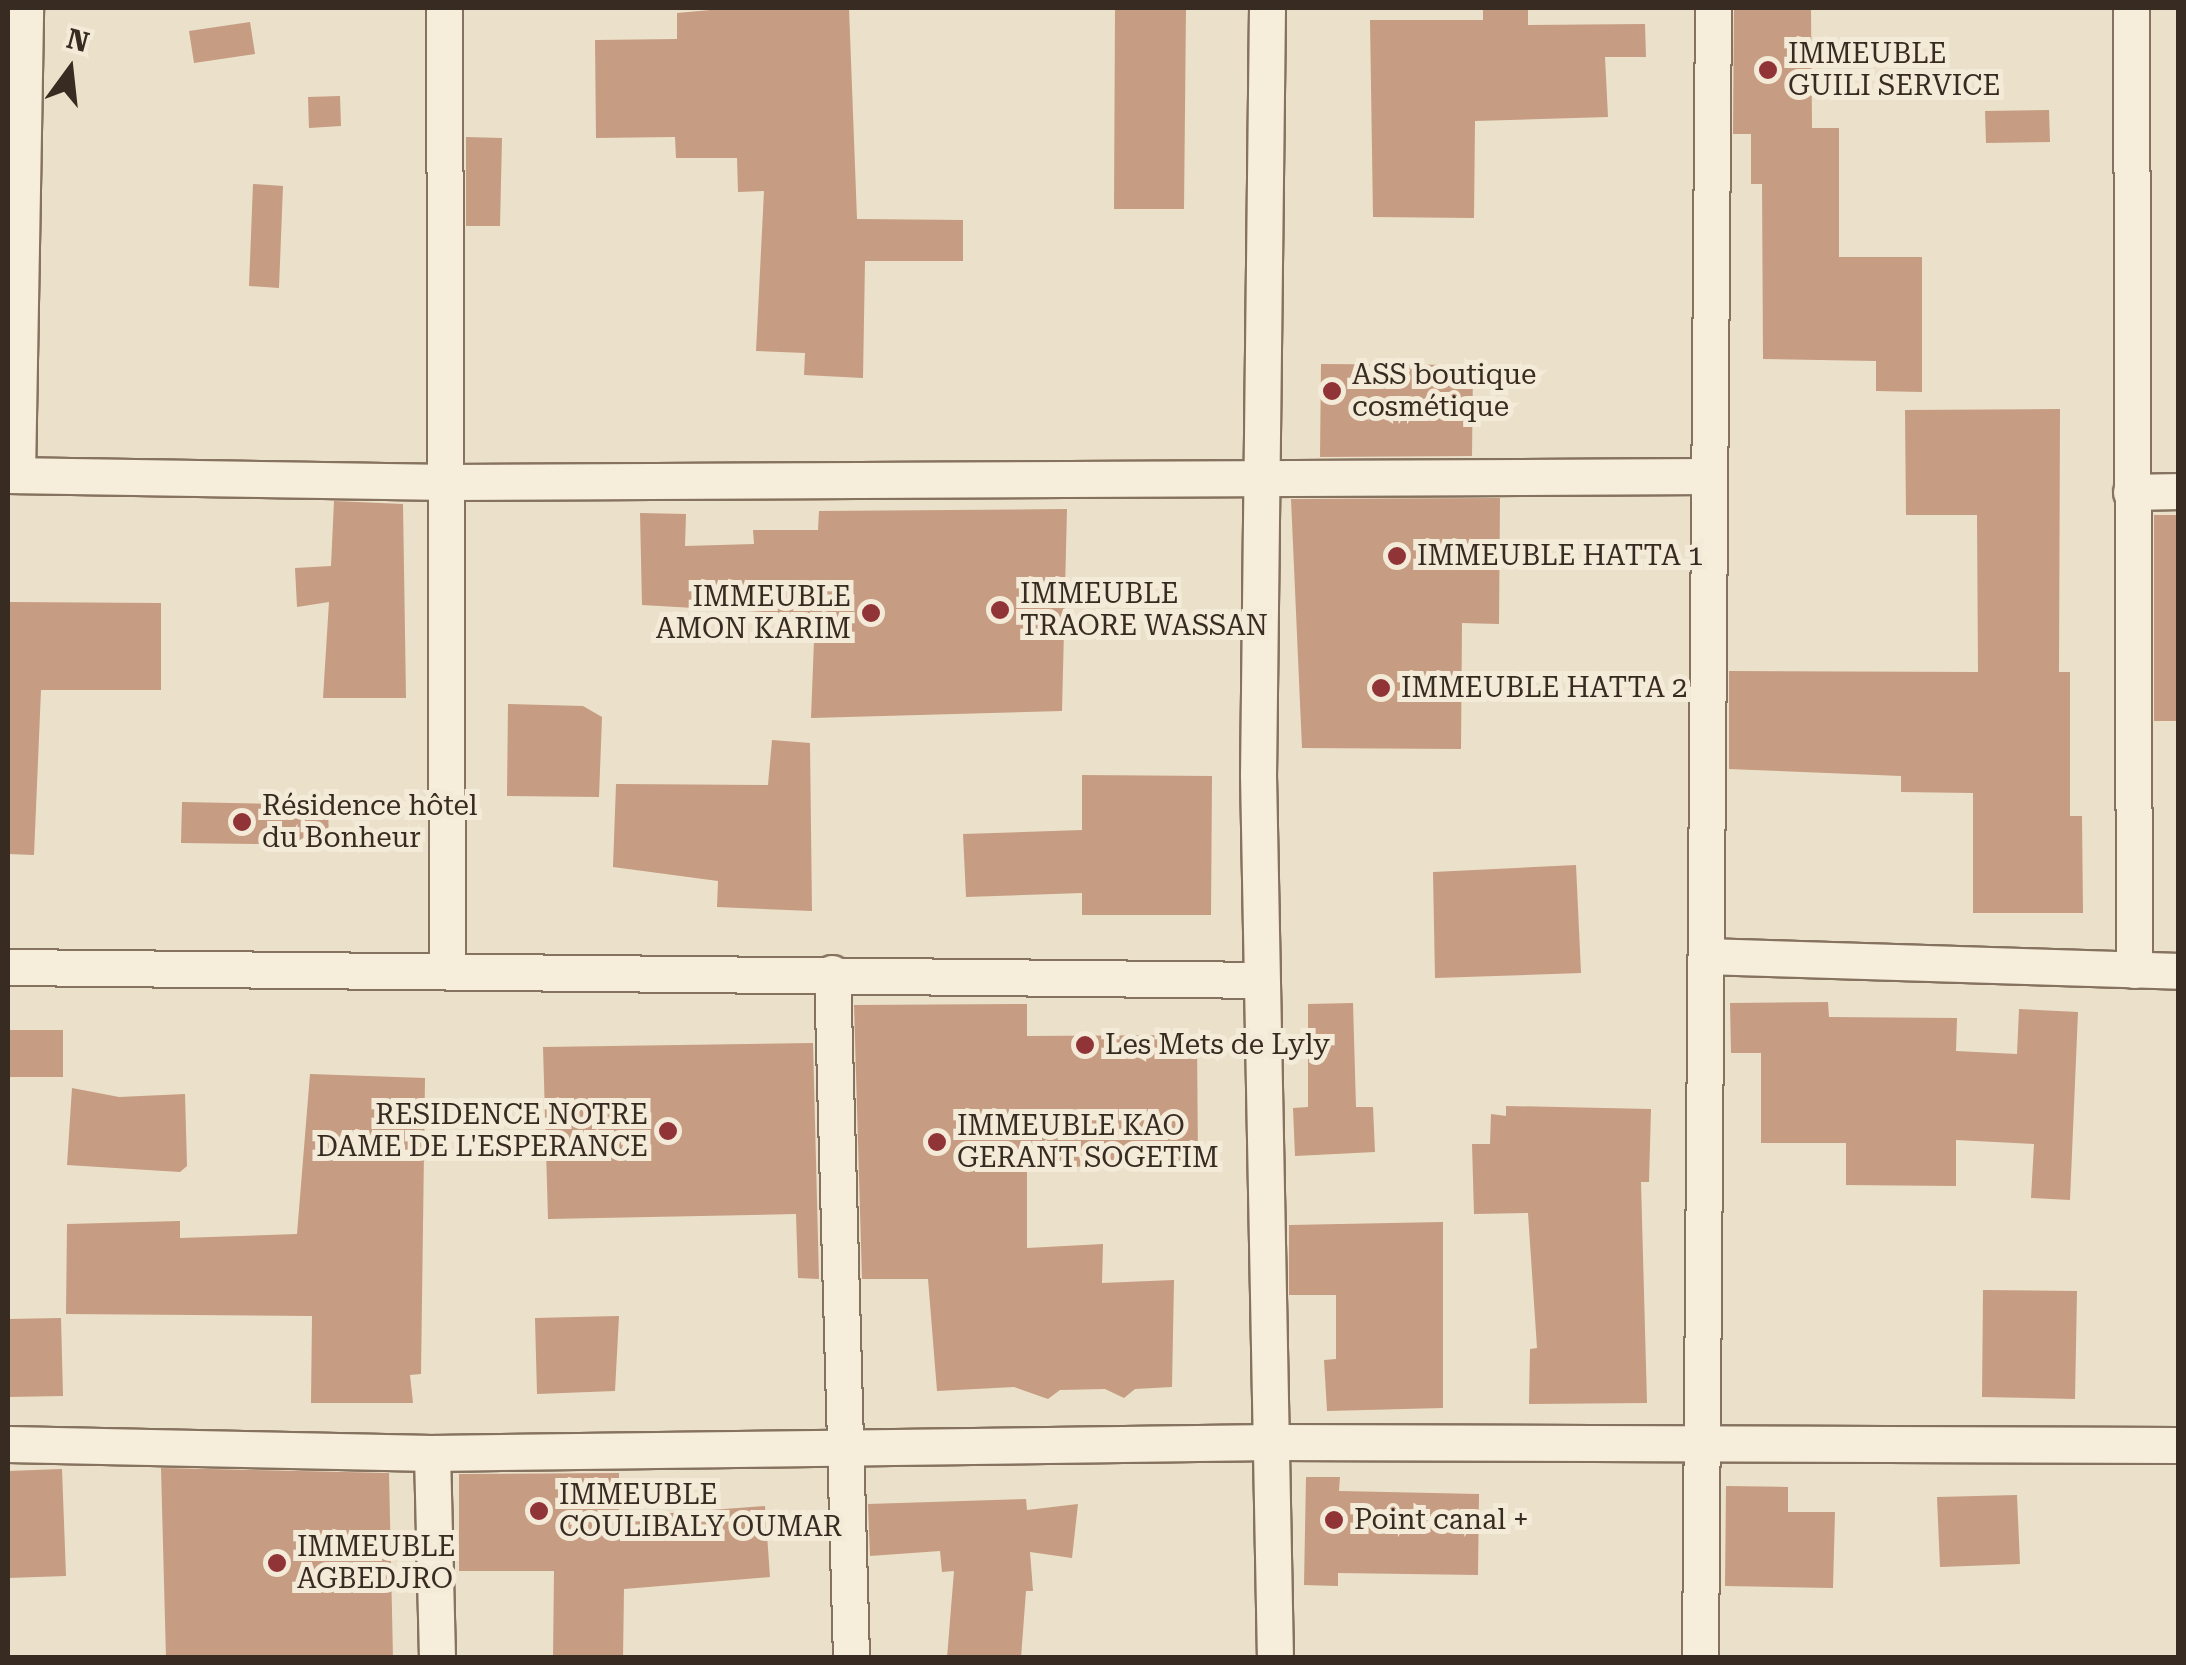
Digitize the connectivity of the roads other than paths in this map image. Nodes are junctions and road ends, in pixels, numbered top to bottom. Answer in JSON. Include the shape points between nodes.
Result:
{"nodes":[{"id":1,"x":25,"y":8,"type":"edge"},
{"id":2,"x":444,"y":8,"type":"edge"},
{"id":3,"x":1267,"y":8,"type":"edge"},
{"id":4,"x":1713,"y":8,"type":"edge"},
{"id":5,"x":2130,"y":8,"type":"edge"},
{"id":6,"x":12,"y":475,"type":"edge"},
{"id":7,"x":1710,"y":476,"type":"junction"},
{"id":8,"x":1262,"y":478,"type":"junction"},
{"id":9,"x":448,"y":482,"type":"junction"},
{"id":10,"x":2178,"y":491,"type":"edge"},
{"id":11,"x":2131,"y":492,"type":"junction"},
{"id":12,"x":1706,"y":956,"type":"junction"},
{"id":13,"x":8,"y":967,"type":"edge"},
{"id":14,"x":447,"y":970,"type":"junction"},
{"id":15,"x":2134,"y":970,"type":"junction"},
{"id":16,"x":2178,"y":971,"type":"edge"},
{"id":17,"x":832,"y":973,"type":"junction"},
{"id":18,"x":1260,"y":980,"type":"junction"},
{"id":19,"x":1273,"y":1442,"type":"junction"},
{"id":20,"x":8,"y":1444,"type":"edge"},
{"id":21,"x":1702,"y":1445,"type":"junction"},
{"id":22,"x":2178,"y":1445,"type":"edge"},
{"id":23,"x":848,"y":1452,"type":"junction"},
{"id":24,"x":432,"y":1453,"type":"junction"},
{"id":25,"x":438,"y":1658,"type":"edge"},
{"id":26,"x":851,"y":1658,"type":"edge"},
{"id":27,"x":1275,"y":1658,"type":"edge"},
{"id":28,"x":1700,"y":1658,"type":"edge"}],
"edges":[{"from":1,"to":6,"type":"street"},
{"from":2,"to":9,"type":"street"},
{"from":3,"to":8,"type":"street"},
{"from":4,"to":7,"type":"street"},
{"from":5,"to":11,"type":"street"},
{"from":6,"to":9,"type":"street"},
{"from":7,"to":8,"type":"street"},
{"from":7,"to":12,"type":"street"},
{"from":8,"to":9,"type":"street"},
{"from":8,"to":18,"type":"street"},
{"from":9,"to":14,"type":"street"},
{"from":10,"to":11,"type":"street"},
{"from":11,"to":15,"type":"street"},
{"from":12,"to":15,"type":"street"},
{"from":12,"to":21,"type":"street"},
{"from":13,"to":14,"type":"street"},
{"from":14,"to":17,"type":"street"},
{"from":15,"to":16,"type":"street"},
{"from":17,"to":18,"type":"street"},
{"from":17,"to":23,"type":"street"},
{"from":18,"to":19,"type":"street"},
{"from":19,"to":21,"type":"street"},
{"from":19,"to":23,"type":"street"},
{"from":19,"to":27,"type":"street"},
{"from":20,"to":24,"type":"street"},
{"from":21,"to":22,"type":"street"},
{"from":21,"to":28,"type":"street"},
{"from":23,"to":24,"type":"street"},
{"from":23,"to":26,"type":"street"},
{"from":24,"to":25,"type":"street"}]}
